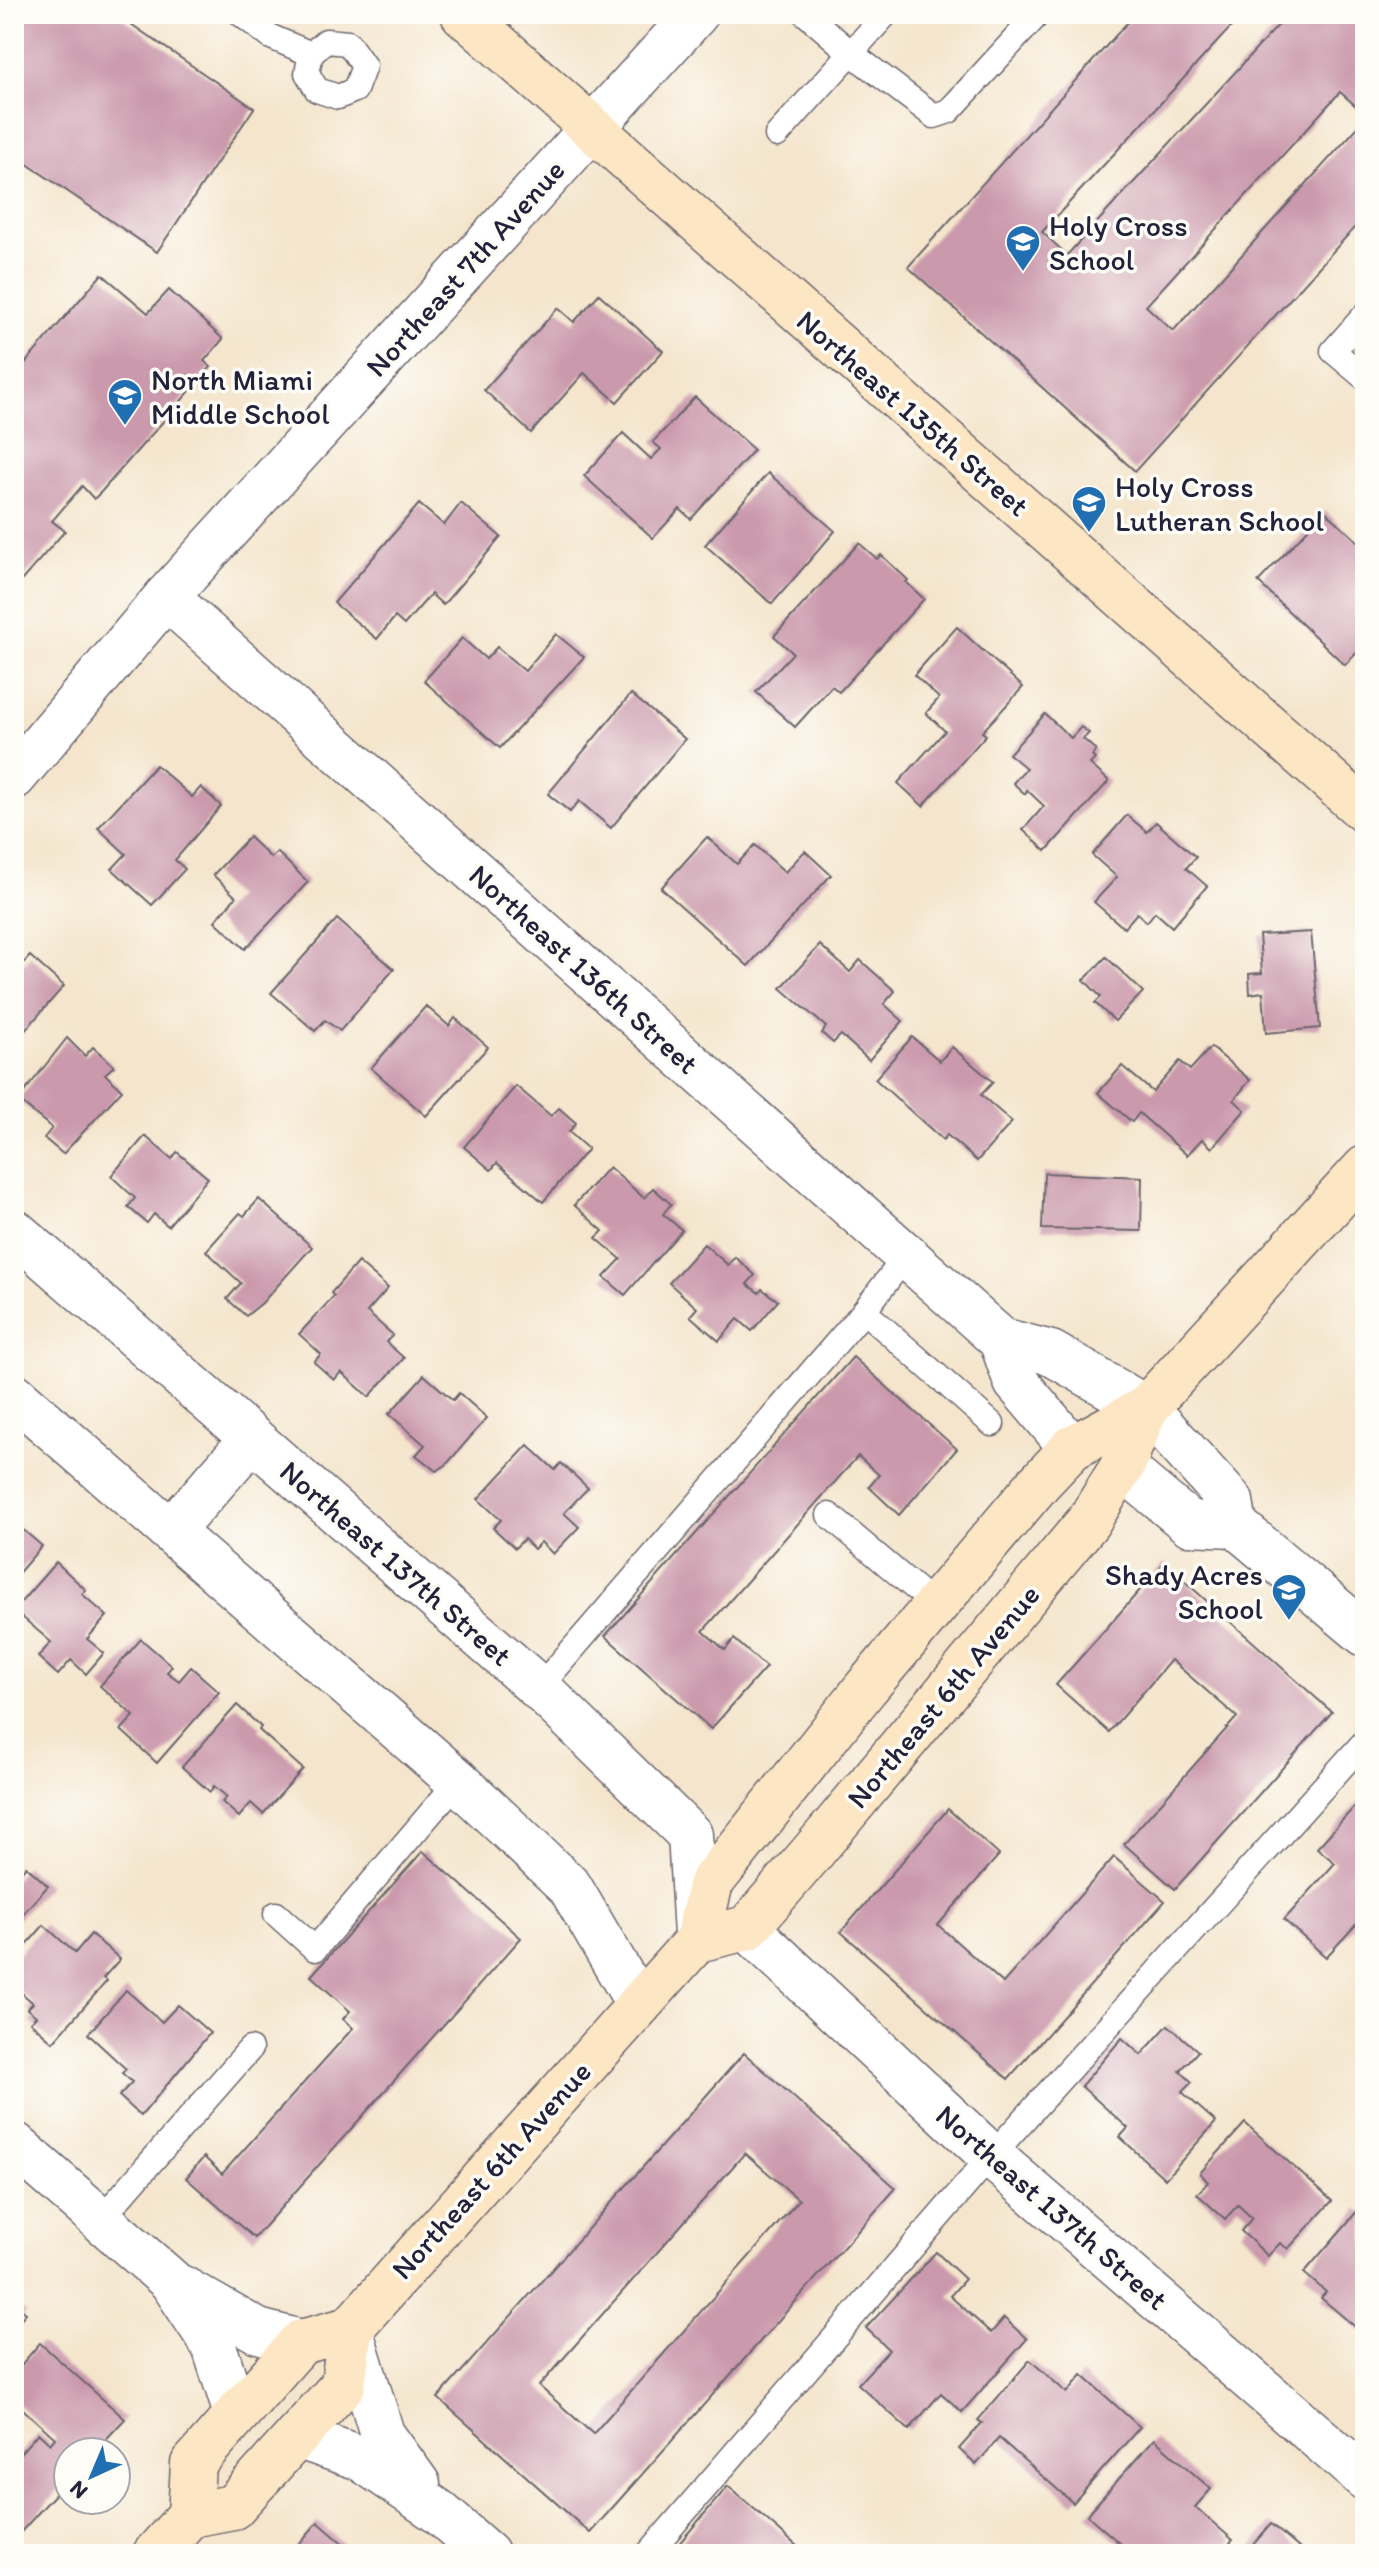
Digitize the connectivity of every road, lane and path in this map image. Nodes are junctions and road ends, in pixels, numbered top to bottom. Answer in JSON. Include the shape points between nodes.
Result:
{"nodes":[{"id":1,"x":241,"y":14,"type":"edge"},
{"id":2,"x":463,"y":14,"type":"edge"},
{"id":3,"x":696,"y":14,"type":"edge"},
{"id":4,"x":806,"y":14,"type":"edge"},
{"id":5,"x":886,"y":14,"type":"edge"},
{"id":6,"x":1038,"y":14,"type":"edge"},
{"id":7,"x":851,"y":53,"type":"junction"},
{"id":8,"x":311,"y":54,"type":"dead end"},
{"id":9,"x":591,"y":129,"type":"junction"},
{"id":10,"x":777,"y":135,"type":"dead end"},
{"id":11,"x":1365,"y":315,"type":"edge"},
{"id":12,"x":1365,"y":378,"type":"edge"},
{"id":13,"x":166,"y":597,"type":"junction"},
{"id":14,"x":14,"y":777,"type":"edge"},
{"id":15,"x":1365,"y":811,"type":"edge"},
{"id":16,"x":1365,"y":1168,"type":"edge"},
{"id":17,"x":14,"y":1231,"type":"edge"},
{"id":18,"x":906,"y":1256,"type":"junction"},
{"id":19,"x":864,"y":1311,"type":"junction"},
{"id":20,"x":1001,"y":1340,"type":"junction"},
{"id":21,"x":14,"y":1395,"type":"edge"},
{"id":22,"x":1146,"y":1408,"type":"junction"},
{"id":23,"x":992,"y":1424,"type":"dead end"},
{"id":24,"x":252,"y":1439,"type":"junction"},
{"id":25,"x":1072,"y":1448,"type":"junction"},
{"id":26,"x":1122,"y":1467,"type":"junction"},
{"id":27,"x":829,"y":1515,"type":"dead end"},
{"id":28,"x":1235,"y":1525,"type":"junction"},
{"id":29,"x":171,"y":1531,"type":"junction"},
{"id":30,"x":935,"y":1605,"type":"junction"},
{"id":31,"x":1365,"y":1634,"type":"edge"},
{"id":32,"x":539,"y":1688,"type":"junction"},
{"id":33,"x":1365,"y":1741,"type":"edge"},
{"id":34,"x":458,"y":1781,"type":"junction"},
{"id":35,"x":276,"y":1914,"type":"dead end"},
{"id":36,"x":747,"y":1928,"type":"junction"},
{"id":37,"x":697,"y":1940,"type":"junction"},
{"id":38,"x":639,"y":2005,"type":"junction"},
{"id":39,"x":250,"y":2049,"type":"dead end"},
{"id":40,"x":14,"y":2144,"type":"edge"},
{"id":41,"x":991,"y":2156,"type":"junction"},
{"id":42,"x":101,"y":2219,"type":"junction"},
{"id":43,"x":171,"y":2281,"type":"junction"},
{"id":44,"x":350,"y":2329,"type":"junction"},
{"id":45,"x":301,"y":2342,"type":"junction"},
{"id":46,"x":236,"y":2414,"type":"junction"},
{"id":47,"x":297,"y":2436,"type":"junction"},
{"id":48,"x":1365,"y":2478,"type":"edge"},
{"id":49,"x":439,"y":2512,"type":"junction"},
{"id":50,"x":190,"y":2515,"type":"junction"},
{"id":51,"x":155,"y":2554,"type":"edge"},
{"id":52,"x":487,"y":2554,"type":"edge"},
{"id":53,"x":648,"y":2554,"type":"edge"}],
"edges":[{"from":1,"to":8,"type":"lane","via":[[271,37]]},
{"from":2,"to":9,"type":"main road","name":"Northeast 135th Street"},
{"from":3,"to":9,"type":"street","name":"Northeast 7th Avenue"},
{"from":4,"to":7,"type":"lane"},
{"from":5,"to":7,"type":"lane"},
{"from":6,"to":7,"type":"lane","via":[[949,111],[934,116]]},
{"from":7,"to":10,"type":"lane"},
{"from":9,"to":13,"type":"street","name":"Northeast 7th Avenue"},
{"from":9,"to":15,"type":"main road","name":"Northeast 135th Street"},
{"from":11,"to":12,"type":"lane","via":[[1333,351]]},
{"from":13,"to":14,"type":"street","name":"Northeast 7th Avenue"},
{"from":13,"to":18,"type":"street","name":"Northeast 136th Street"},
{"from":16,"to":22,"type":"main road","name":"Northeast 6th Avenue"},
{"from":17,"to":24,"type":"street","name":"Northeast 137th Street"},
{"from":18,"to":19,"type":"lane"},
{"from":18,"to":20,"type":"street","name":"Northeast 136th Street"},
{"from":19,"to":23,"type":"lane"},
{"from":19,"to":32,"type":"lane"},
{"from":20,"to":22,"type":"street","name":"Northeast 136th Street","via":[[1051,1353]]},
{"from":20,"to":25,"type":"street","name":"Northeast 136th Street","via":[[1016,1382]]},
{"from":21,"to":29,"type":"street"},
{"from":22,"to":25,"type":"main road","name":"Northeast 6th Avenue"},
{"from":22,"to":26,"type":"main road","name":"Northeast 6th Avenue"},
{"from":22,"to":28,"type":"street","name":"Northeast 136th Street","via":[[1231,1501]]},
{"from":24,"to":29,"type":"street"},
{"from":24,"to":32,"type":"street","name":"Northeast 137th Street"},
{"from":25,"to":30,"type":"main road","name":"Northeast 6th Avenue"},
{"from":26,"to":28,"type":"street","via":[[1189,1523]]},
{"from":26,"to":36,"type":"main road","name":"Northeast 6th Avenue","via":[[1088,1522]]},
{"from":27,"to":30,"type":"lane"},
{"from":28,"to":31,"type":"street","name":"Northeast 136th Street"},
{"from":29,"to":34,"type":"street"},
{"from":30,"to":37,"type":"main road","name":"Northeast 6th Avenue","via":[[711,1883]]},
{"from":32,"to":37,"type":"street","name":"Northeast 137th Street","via":[[690,1835]]},
{"from":33,"to":41,"type":"lane"},
{"from":34,"to":35,"type":"lane","via":[[315,1949]]},
{"from":34,"to":38,"type":"street","via":[[570,1887]]},
{"from":36,"to":37,"type":"main road"},
{"from":36,"to":41,"type":"street","name":"Northeast 137th Street"},
{"from":37,"to":38,"type":"main road","name":"Northeast 6th Avenue"},
{"from":38,"to":44,"type":"main road","name":"Northeast 6th Avenue"},
{"from":39,"to":42,"type":"lane"},
{"from":40,"to":42,"type":"street"},
{"from":41,"to":48,"type":"street","name":"Northeast 137th Street"},
{"from":41,"to":53,"type":"lane"},
{"from":42,"to":43,"type":"street"},
{"from":43,"to":45,"type":"street","via":[[258,2331]]},
{"from":43,"to":46,"type":"street","via":[[214,2346]]},
{"from":44,"to":45,"type":"main road"},
{"from":44,"to":47,"type":"main road","via":[[343,2385]]},
{"from":44,"to":49,"type":"street","via":[[382,2434]]},
{"from":45,"to":46,"type":"main road"},
{"from":46,"to":50,"type":"main road","via":[[193,2464]]},
{"from":47,"to":49,"type":"street","via":[[360,2458]]},
{"from":47,"to":50,"type":"main road","via":[[233,2507]]},
{"from":49,"to":52,"type":"street"},
{"from":50,"to":51,"type":"main road"}]}
